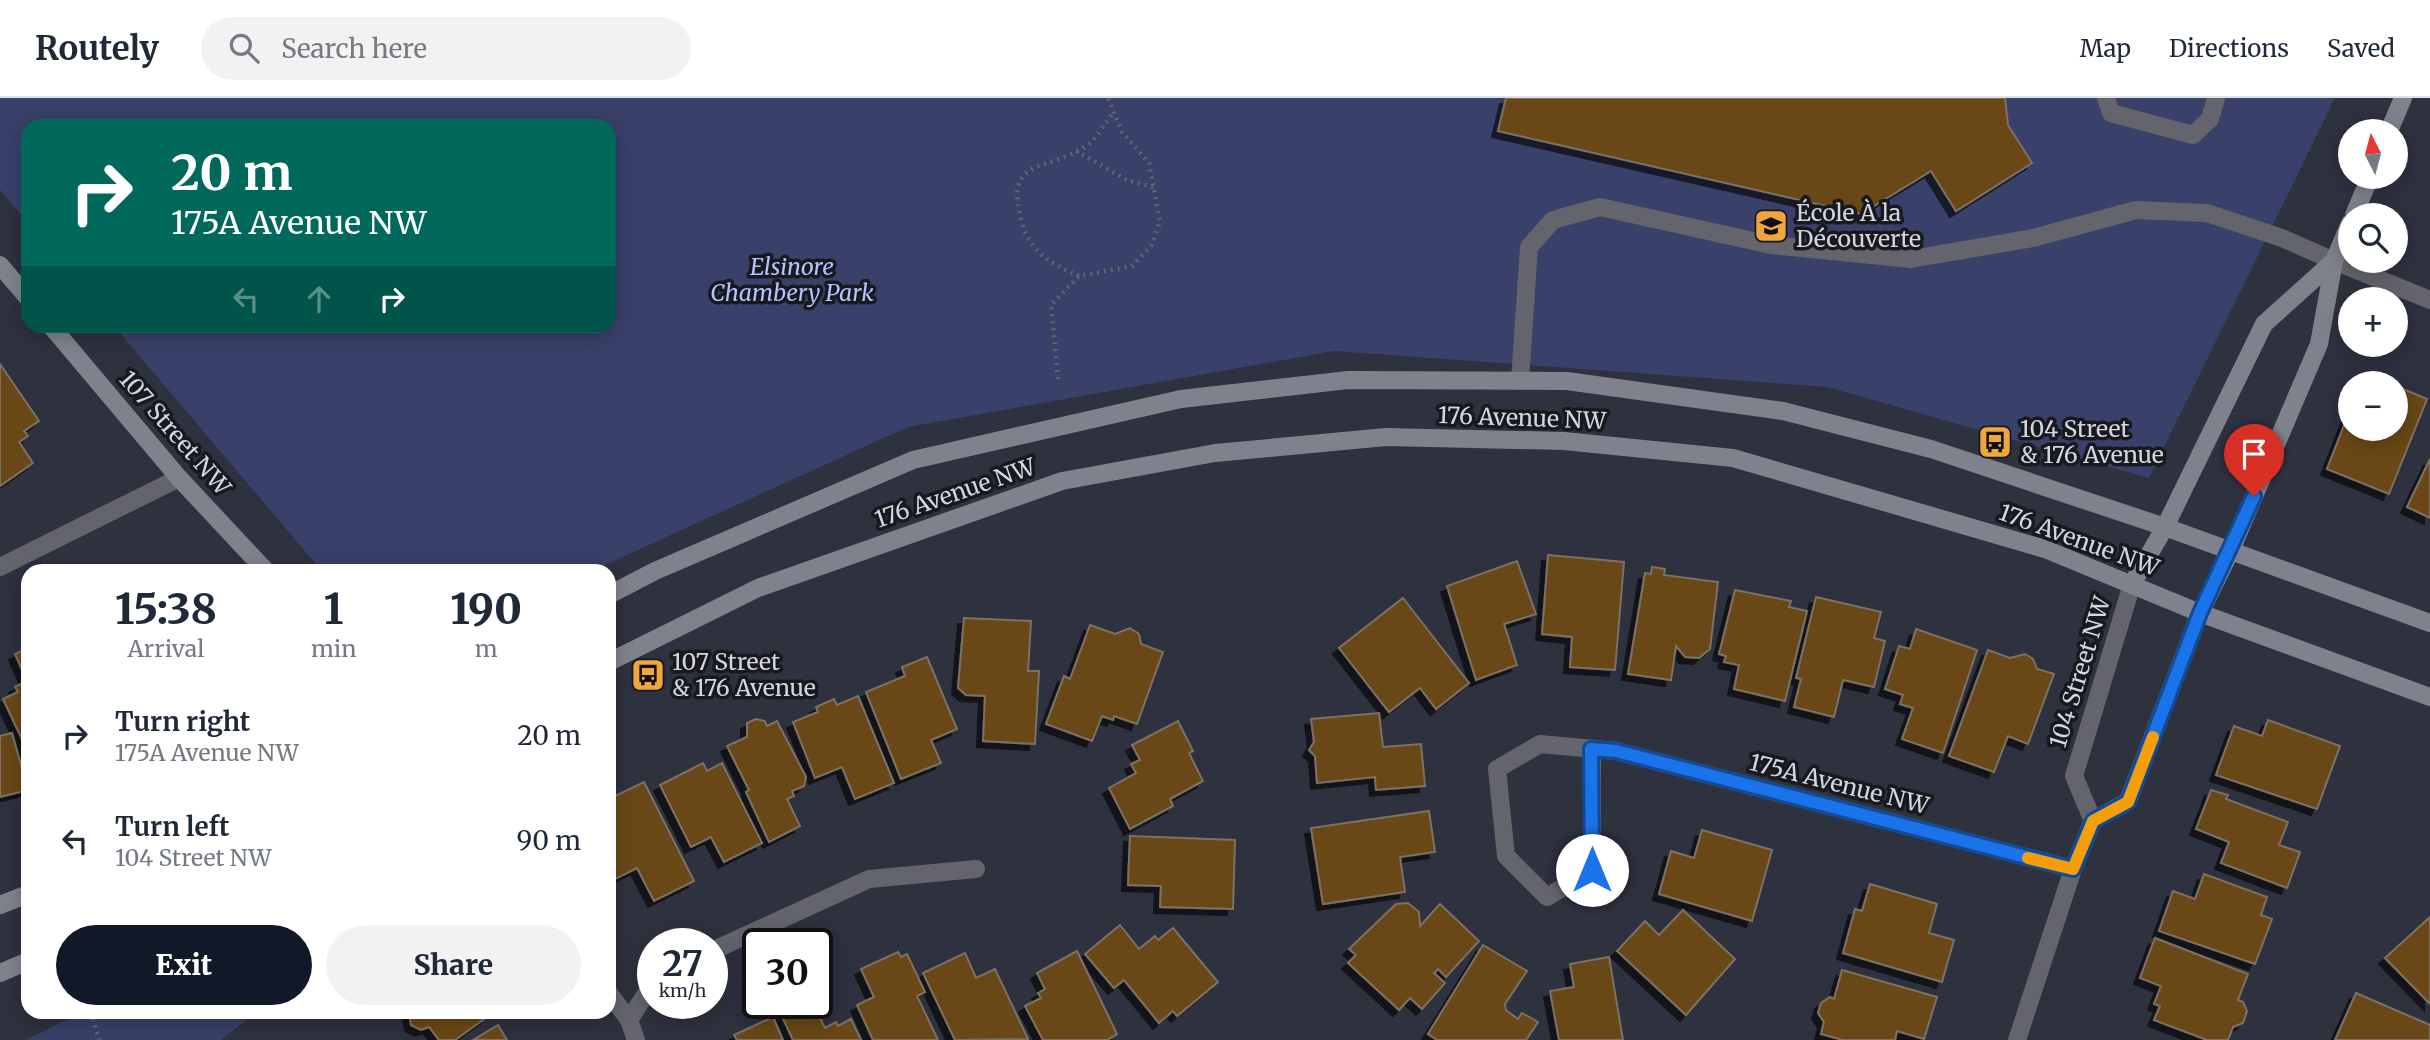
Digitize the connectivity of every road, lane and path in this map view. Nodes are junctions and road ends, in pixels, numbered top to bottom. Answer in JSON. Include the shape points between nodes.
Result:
{"nodes":[{"id":1,"x":1108,"y":98,"type":"edge"},
{"id":2,"x":2106,"y":98,"type":"edge"},
{"id":3,"x":2216,"y":98,"type":"edge"},
{"id":4,"x":2403,"y":98,"type":"edge"},
{"id":5,"x":1114,"y":112,"type":"junction"},
{"id":6,"x":2394,"y":119,"type":"edge"},
{"id":7,"x":1075,"y":151,"type":"junction"},
{"id":8,"x":1154,"y":187,"type":"junction"},
{"id":9,"x":2338,"y":252,"type":"edge"},
{"id":10,"x":2334,"y":261,"type":"junction"},
{"id":11,"x":0,"y":265,"type":"edge"},
{"id":12,"x":1079,"y":276,"type":"junction"},
{"id":13,"x":21,"y":290,"type":"edge"},
{"id":14,"x":2430,"y":300,"type":"edge"},
{"id":15,"x":57,"y":333,"type":"edge"},
{"id":16,"x":1058,"y":379,"type":"dead end"},
{"id":17,"x":1520,"y":381,"type":"junction"},
{"id":18,"x":179,"y":478,"type":"junction"},
{"id":19,"x":2165,"y":527,"type":"junction"},
{"id":20,"x":2231,"y":550,"type":"junction"},
{"id":21,"x":259,"y":564,"type":"edge"},
{"id":22,"x":0,"y":567,"type":"edge"},
{"id":23,"x":2132,"y":584,"type":"junction"},
{"id":24,"x":616,"y":591,"type":"edge"},
{"id":25,"x":2200,"y":613,"type":"junction"},
{"id":26,"x":2430,"y":623,"type":"edge"},
{"id":27,"x":616,"y":659,"type":"edge"},
{"id":28,"x":2430,"y":697,"type":"edge"},
{"id":29,"x":1591,"y":749,"type":"junction"},
{"id":30,"x":2093,"y":821,"type":"junction"},
{"id":31,"x":976,"y":869,"type":"dead end"},
{"id":32,"x":2073,"y":869,"type":"junction"},
{"id":33,"x":21,"y":897,"type":"edge"},
{"id":34,"x":0,"y":905,"type":"edge"},
{"id":35,"x":728,"y":944,"type":"edge"},
{"id":36,"x":21,"y":964,"type":"edge"},
{"id":37,"x":0,"y":973,"type":"edge"},
{"id":38,"x":616,"y":1002,"type":"edge"},
{"id":39,"x":637,"y":1008,"type":"edge"},
{"id":40,"x":94,"y":1019,"type":"edge"},
{"id":41,"x":629,"y":1020,"type":"junction"},
{"id":42,"x":99,"y":1040,"type":"edge"},
{"id":43,"x":636,"y":1040,"type":"edge"},
{"id":44,"x":2017,"y":1040,"type":"edge"}],
"edges":[{"from":1,"to":5,"type":"path"},
{"from":2,"to":3,"type":"street","via":[[2111,113],[2193,135],[2210,119]]},
{"from":4,"to":6,"type":"street"},
{"from":5,"to":7,"type":"path","via":[[1088,145]]},
{"from":5,"to":8,"type":"path","via":[[1122,132],[1149,163]]},
{"from":7,"to":8,"type":"path","via":[[1127,180]]},
{"from":7,"to":12,"type":"path","via":[[1029,170],[1015,193],[1029,243],[1056,266]]},
{"from":8,"to":12,"type":"path","via":[[1160,222],[1151,246],[1132,266]]},
{"from":9,"to":10,"type":"street","name":"104 Street NW"},
{"from":10,"to":14,"type":"street"},
{"from":10,"to":17,"type":"street","via":[[2207,213],[2136,210],[2034,238],[1911,259],[1772,245],[1601,207],[1553,220],[1530,247]]},
{"from":10,"to":19,"type":"street","name":"104 Street NW","via":[[2264,324]]},
{"from":10,"to":20,"type":"street","name":"104 Street NW","via":[[2319,344]]},
{"from":11,"to":13,"type":"street"},
{"from":12,"to":16,"type":"path","via":[[1051,305]]},
{"from":15,"to":18,"type":"street","name":"107 Street NW"},
{"from":17,"to":19,"type":"street","name":"176 Avenue NW","via":[[1567,381],[1783,411],[1931,449]]},
{"from":17,"to":24,"type":"street","name":"176 Avenue NW","via":[[1348,380],[1181,399],[913,460]]},
{"from":18,"to":21,"type":"street","name":"107 Street NW"},
{"from":18,"to":22,"type":"street"},
{"from":19,"to":20,"type":"street","name":"176 Avenue NW"},
{"from":19,"to":23,"type":"street","name":"104 Street NW"},
{"from":20,"to":25,"type":"street","name":"104 Street NW"},
{"from":20,"to":26,"type":"street","name":"176 Avenue NW"},
{"from":23,"to":25,"type":"street","name":"176 Avenue NW"},
{"from":23,"to":27,"type":"street","name":"176 Avenue NW","via":[[2045,549],[1734,458],[1564,441],[1386,437],[1215,453],[1062,481],[758,588]]},
{"from":23,"to":30,"type":"street","name":"104 Street NW","via":[[2074,776]]},
{"from":25,"to":28,"type":"street","name":"176 Avenue NW"},
{"from":25,"to":30,"type":"street","name":"104 Street NW","via":[[2128,802]]},
{"from":29,"to":29,"type":"street","name":"175A Avenue NW","via":[[1539,744],[1497,769],[1506,856],[1548,897],[1592,870]]},
{"from":29,"to":32,"type":"street","name":"175A Avenue NW","via":[[1616,751]]},
{"from":30,"to":32,"type":"street"},
{"from":31,"to":35,"type":"street","via":[[870,878]]},
{"from":32,"to":44,"type":"street"},
{"from":33,"to":34,"type":"street"},
{"from":36,"to":37,"type":"street"},
{"from":38,"to":41,"type":"street"},
{"from":39,"to":41,"type":"street"},
{"from":40,"to":42,"type":"path"},
{"from":41,"to":43,"type":"street"}]}
